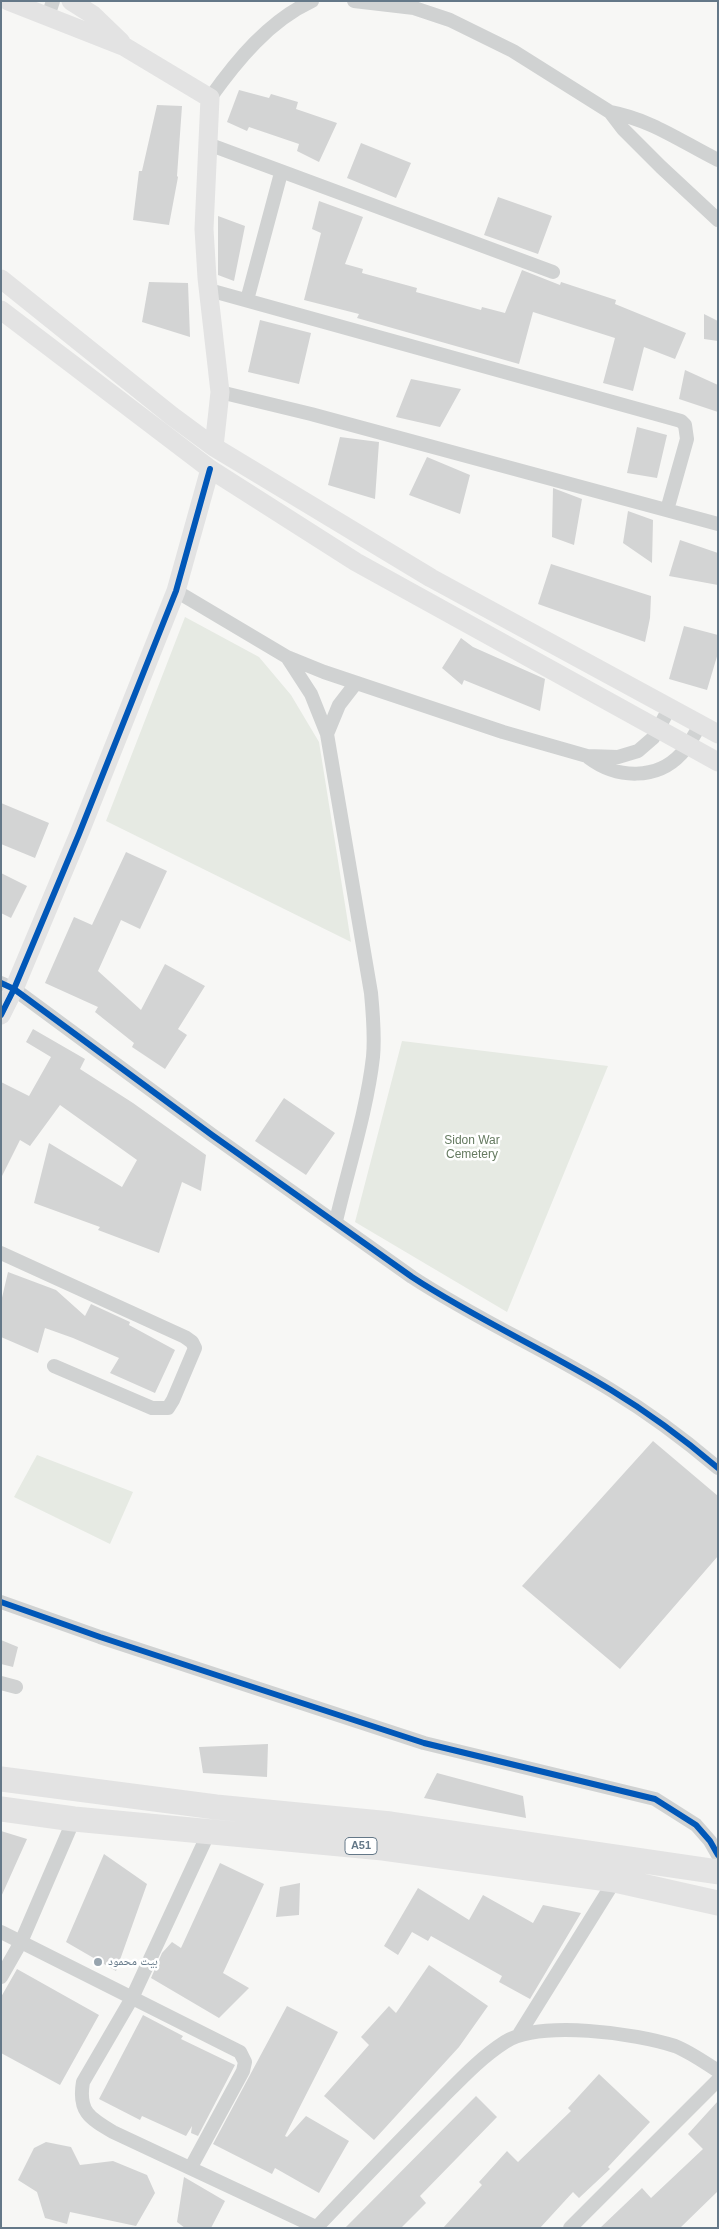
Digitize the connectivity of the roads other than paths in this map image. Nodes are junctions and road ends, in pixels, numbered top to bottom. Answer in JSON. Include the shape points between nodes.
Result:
{"nodes":[{"id":1,"x":8,"y":1,"type":"edge"},
{"id":2,"x":71,"y":1,"type":"edge"},
{"id":3,"x":312,"y":1,"type":"edge"},
{"id":4,"x":354,"y":1,"type":"edge"},
{"id":5,"x":50,"y":9,"type":"edge"},
{"id":6,"x":126,"y":47,"type":"junction"},
{"id":7,"x":210,"y":98,"type":"junction"},
{"id":8,"x":610,"y":112,"type":"junction"},
{"id":9,"x":208,"y":144,"type":"junction"},
{"id":10,"x":718,"y":160,"type":"edge"},
{"id":11,"x":281,"y":173,"type":"junction"},
{"id":12,"x":718,"y":220,"type":"edge"},
{"id":13,"x":553,"y":272,"type":"dead end"},
{"id":14,"x":1,"y":279,"type":"edge"},
{"id":15,"x":209,"y":290,"type":"junction"},
{"id":16,"x":246,"y":300,"type":"junction"},
{"id":17,"x":1,"y":310,"type":"edge"},
{"id":18,"x":220,"y":392,"type":"junction"},
{"id":19,"x":214,"y":447,"type":"junction"},
{"id":20,"x":210,"y":469,"type":"junction"},
{"id":21,"x":668,"y":510,"type":"junction"},
{"id":22,"x":718,"y":524,"type":"edge"},
{"id":23,"x":176,"y":591,"type":"junction"},
{"id":24,"x":288,"y":658,"type":"junction"},
{"id":25,"x":356,"y":683,"type":"junction"},
{"id":26,"x":669,"y":709,"type":"junction"},
{"id":27,"x":658,"y":729,"type":"junction"},
{"id":28,"x":713,"y":729,"type":"edge"},
{"id":29,"x":327,"y":734,"type":"junction"},
{"id":30,"x":688,"y":746,"type":"junction"},
{"id":31,"x":587,"y":756,"type":"junction"},
{"id":32,"x":718,"y":762,"type":"edge"},
{"id":33,"x":8,"y":986,"type":"edge"},
{"id":34,"x":1,"y":1015,"type":"edge"},
{"id":35,"x":336,"y":1221,"type":"junction"},
{"id":36,"x":1,"y":1253,"type":"edge"},
{"id":37,"x":54,"y":1366,"type":"dead end"},
{"id":38,"x":718,"y":1468,"type":"edge"},
{"id":39,"x":1,"y":1602,"type":"edge"},
{"id":40,"x":1,"y":1683,"type":"edge"},
{"id":41,"x":16,"y":1688,"type":"dead end"},
{"id":42,"x":1,"y":1779,"type":"edge"},
{"id":43,"x":1,"y":1809,"type":"edge"},
{"id":44,"x":74,"y":1819,"type":"junction"},
{"id":45,"x":209,"y":1832,"type":"junction"},
{"id":46,"x":718,"y":1855,"type":"edge"},
{"id":47,"x":718,"y":1872,"type":"edge"},
{"id":48,"x":615,"y":1880,"type":"junction"},
{"id":49,"x":718,"y":1903,"type":"edge"},
{"id":50,"x":1,"y":1932,"type":"edge"},
{"id":51,"x":21,"y":1942,"type":"junction"},
{"id":52,"x":1,"y":1977,"type":"edge"},
{"id":53,"x":132,"y":1998,"type":"junction"},
{"id":54,"x":518,"y":2036,"type":"junction"},
{"id":55,"x":718,"y":2070,"type":"edge"},
{"id":56,"x":718,"y":2080,"type":"edge"},
{"id":57,"x":191,"y":2167,"type":"junction"},
{"id":58,"x":316,"y":2228,"type":"edge"},
{"id":59,"x":570,"y":2228,"type":"edge"}],
"edges":[{"from":1,"to":5,"type":"main road"},
{"from":2,"to":6,"type":"main road","via":[[93,15]]},
{"from":3,"to":7,"type":"street","via":[[254,43]]},
{"from":4,"to":8,"type":"street","via":[[414,8],[450,20],[512,51]]},
{"from":5,"to":6,"type":"main road"},
{"from":6,"to":7,"type":"main road"},
{"from":7,"to":9,"type":"main road"},
{"from":8,"to":10,"type":"street","via":[[632,116],[658,127]]},
{"from":8,"to":12,"type":"street","via":[[660,167]]},
{"from":9,"to":11,"type":"street"},
{"from":9,"to":15,"type":"main road","via":[[204,229]]},
{"from":11,"to":13,"type":"street"},
{"from":11,"to":16,"type":"street"},
{"from":14,"to":19,"type":"main road"},
{"from":15,"to":16,"type":"street"},
{"from":15,"to":18,"type":"main road"},
{"from":16,"to":21,"type":"street","via":[[681,421],[685,425],[687,439]]},
{"from":17,"to":20,"type":"main road"},
{"from":18,"to":19,"type":"main road"},
{"from":18,"to":21,"type":"street"},
{"from":19,"to":26,"type":"main road","via":[[431,578]]},
{"from":20,"to":23,"type":"main road"},
{"from":20,"to":27,"type":"main road","via":[[356,562]]},
{"from":21,"to":22,"type":"street"},
{"from":23,"to":24,"type":"street"},
{"from":23,"to":33,"type":"main road","via":[[79,834]]},
{"from":24,"to":25,"type":"street"},
{"from":24,"to":29,"type":"street","via":[[311,694]]},
{"from":25,"to":29,"type":"street","via":[[339,705]]},
{"from":25,"to":31,"type":"street"},
{"from":26,"to":27,"type":"street"},
{"from":26,"to":28,"type":"main road"},
{"from":27,"to":30,"type":"main road"},
{"from":27,"to":31,"type":"street","via":[[638,751],[618,757]]},
{"from":28,"to":30,"type":"street"},
{"from":29,"to":35,"type":"street","via":[[374,1024],[369,1085]]},
{"from":30,"to":31,"type":"street","via":[[670,763],[648,773],[622,773],[597,764]]},
{"from":30,"to":32,"type":"main road"},
{"from":33,"to":34,"type":"main road"},
{"from":33,"to":35,"type":"street"},
{"from":35,"to":38,"type":"street","via":[[412,1278],[446,1299],[618,1394],[675,1433]]},
{"from":36,"to":37,"type":"street","via":[[185,1337],[195,1348],[173,1400],[168,1408],[161,1409]]},
{"from":39,"to":46,"type":"street","via":[[424,1743],[655,1799],[696,1825]]},
{"from":40,"to":41,"type":"street"},
{"from":42,"to":47,"type":"highway","number":"A51","via":[[216,1808],[391,1824]]},
{"from":43,"to":44,"type":"highway","number":"A51"},
{"from":44,"to":45,"type":"highway","number":"A51"},
{"from":44,"to":51,"type":"street"},
{"from":45,"to":48,"type":"highway","number":"A51","via":[[383,1848]]},
{"from":45,"to":53,"type":"street"},
{"from":48,"to":49,"type":"highway","number":"A51"},
{"from":48,"to":54,"type":"street"},
{"from":50,"to":51,"type":"street"},
{"from":51,"to":52,"type":"street"},
{"from":51,"to":53,"type":"street"},
{"from":53,"to":57,"type":"street","via":[[83,2082],[82,2106],[89,2116],[113,2132]]},
{"from":53,"to":57,"type":"street","via":[[243,2056],[243,2071]]},
{"from":54,"to":55,"type":"street","via":[[570,2031],[630,2036],[676,2047]]},
{"from":54,"to":58,"type":"street","via":[[474,2066]]},
{"from":56,"to":59,"type":"street"},
{"from":57,"to":58,"type":"street"}]}
